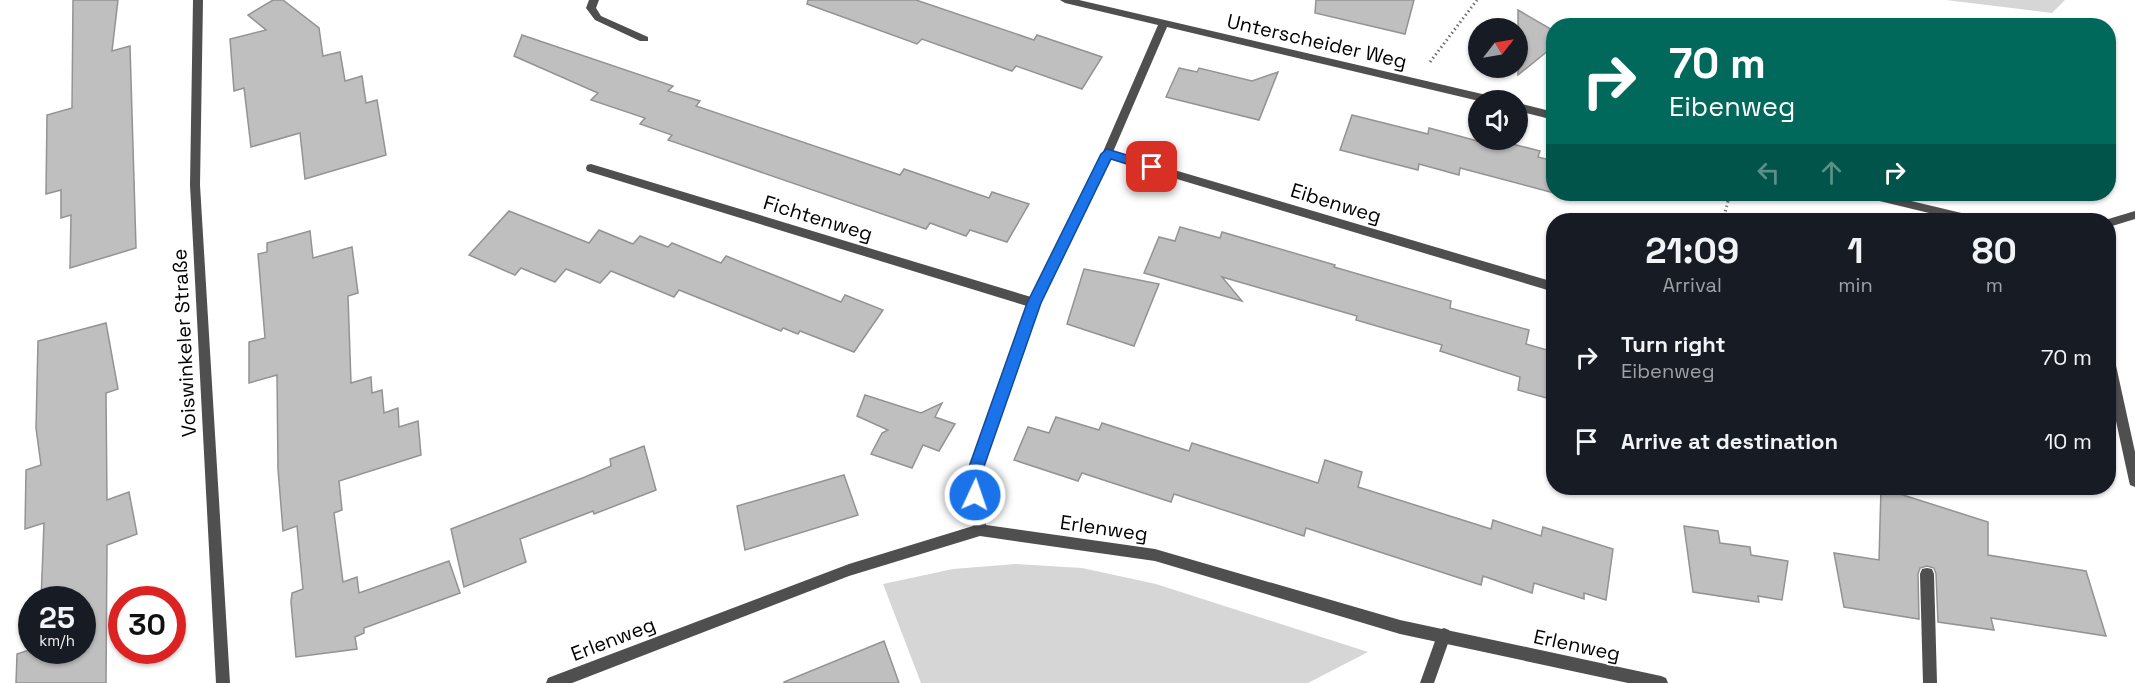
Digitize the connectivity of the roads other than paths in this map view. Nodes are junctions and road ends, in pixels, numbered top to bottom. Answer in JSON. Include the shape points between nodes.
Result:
{"nodes":[{"id":1,"x":198,"y":0,"type":"edge"},
{"id":2,"x":594,"y":0,"type":"edge"},
{"id":3,"x":1065,"y":0,"type":"edge"},
{"id":4,"x":1163,"y":24,"type":"junction"},
{"id":5,"x":644,"y":39,"type":"dead end"},
{"id":6,"x":1468,"y":94,"type":"edge"},
{"id":7,"x":1528,"y":110,"type":"edge"},
{"id":8,"x":1546,"y":114,"type":"edge"},
{"id":9,"x":1107,"y":154,"type":"junction"},
{"id":10,"x":591,"y":168,"type":"dead end"},
{"id":11,"x":1896,"y":201,"type":"edge"},
{"id":12,"x":1945,"y":213,"type":"edge"},
{"id":13,"x":2135,"y":215,"type":"edge"},
{"id":14,"x":2116,"y":221,"type":"edge"},
{"id":15,"x":1546,"y":285,"type":"edge"},
{"id":16,"x":1034,"y":303,"type":"junction"},
{"id":17,"x":2116,"y":393,"type":"edge"},
{"id":18,"x":2135,"y":481,"type":"edge"},
{"id":19,"x":980,"y":530,"type":"junction"},
{"id":20,"x":1927,"y":574,"type":"dead end"},
{"id":21,"x":1444,"y":636,"type":"junction"},
{"id":22,"x":223,"y":683,"type":"edge"},
{"id":23,"x":553,"y":683,"type":"edge"},
{"id":24,"x":1427,"y":683,"type":"edge"},
{"id":25,"x":1661,"y":683,"type":"edge"},
{"id":26,"x":1930,"y":683,"type":"edge"}],
"edges":[{"from":1,"to":22,"type":"street","name":"Voiswinkeler Straße","via":[[195,185]]},
{"from":2,"to":5,"type":"street","via":[[591,8],[598,18]]},
{"from":3,"to":4,"type":"street","name":"Unterscheider Weg"},
{"from":4,"to":6,"type":"street","name":"Unterscheider Weg"},
{"from":4,"to":9,"type":"street"},
{"from":7,"to":8,"type":"street"},
{"from":9,"to":15,"type":"street","name":"Eibenweg"},
{"from":9,"to":16,"type":"street"},
{"from":10,"to":16,"type":"street","name":"Fichtenweg"},
{"from":11,"to":12,"type":"street"},
{"from":13,"to":14,"type":"street"},
{"from":16,"to":19,"type":"street","via":[[972,478]]},
{"from":17,"to":18,"type":"street"},
{"from":19,"to":21,"type":"street","name":"Erlenweg","via":[[1155,555],[1400,627]]},
{"from":19,"to":23,"type":"street","name":"Erlenweg","via":[[849,570]]},
{"from":20,"to":26,"type":"street"},
{"from":21,"to":24,"type":"street"},
{"from":21,"to":25,"type":"street","name":"Erlenweg"}]}
